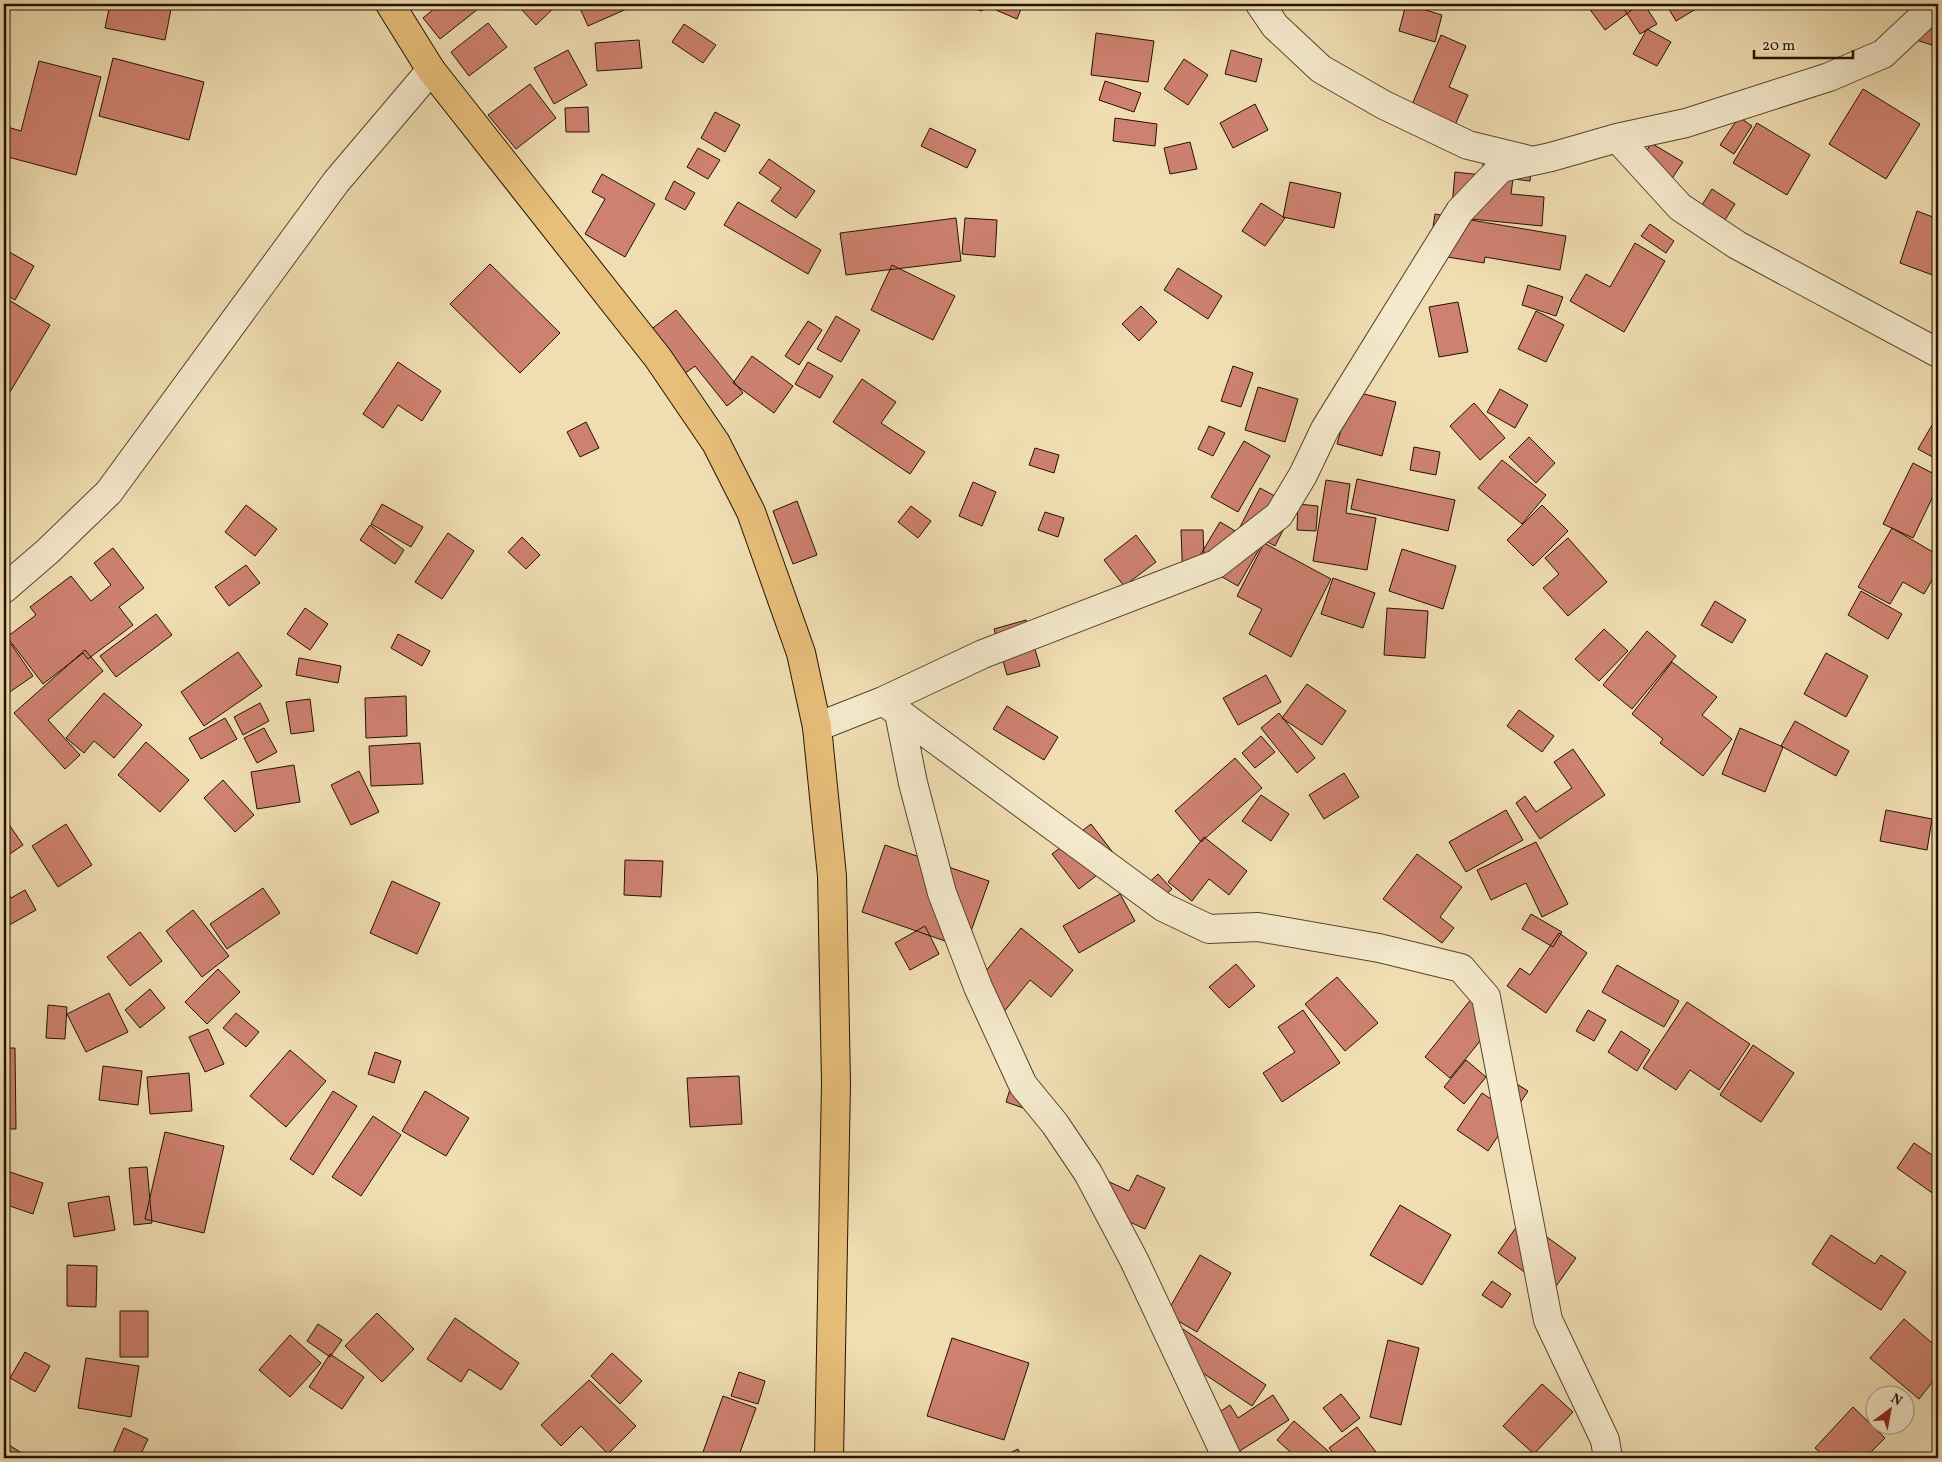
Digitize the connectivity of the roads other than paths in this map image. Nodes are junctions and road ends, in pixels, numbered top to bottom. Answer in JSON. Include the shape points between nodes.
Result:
{"nodes":[{"id":1,"x":390,"y":4,"type":"edge"},
{"id":2,"x":1260,"y":4,"type":"edge"},
{"id":3,"x":1936,"y":4,"type":"edge"},
{"id":4,"x":431,"y":70,"type":"junction"},
{"id":5,"x":1617,"y":138,"type":"junction"},
{"id":6,"x":1533,"y":162,"type":"junction"},
{"id":7,"x":1938,"y":353,"type":"edge"},
{"id":8,"x":4,"y":589,"type":"edge"},
{"id":9,"x":891,"y":707,"type":"junction"},
{"id":10,"x":817,"y":727,"type":"junction"},
{"id":11,"x":829,"y":1458,"type":"edge"},
{"id":12,"x":1227,"y":1458,"type":"edge"},
{"id":13,"x":1608,"y":1458,"type":"edge"}],
"edges":[{"from":1,"to":4,"type":"main road"},
{"from":2,"to":6,"type":"street","via":[[1275,26],[1321,69],[1384,106],[1468,145]]},
{"from":3,"to":5,"type":"street","via":[[1883,54],[1829,77],[1686,123]]},
{"from":4,"to":8,"type":"street","via":[[336,182],[109,492]]},
{"from":4,"to":10,"type":"main road","via":[[658,358],[716,443],[751,512],[775,578],[801,653]]},
{"from":5,"to":6,"type":"street"},
{"from":5,"to":7,"type":"street","via":[[1680,207],[1737,246]]},
{"from":6,"to":9,"type":"street","via":[[1501,168],[1460,211],[1325,429],[1279,514],[1216,564],[983,654]]},
{"from":9,"to":10,"type":"street"},
{"from":9,"to":12,"type":"street","via":[[942,893],[978,987],[1023,1085],[1055,1124],[1088,1173],[1134,1260]]},
{"from":9,"to":13,"type":"street","via":[[1163,908],[1209,929],[1258,927],[1379,948],[1461,968],[1486,997],[1548,1320],[1605,1440]]},
{"from":10,"to":11,"type":"main road","via":[[832,876],[836,1083]]}]}
